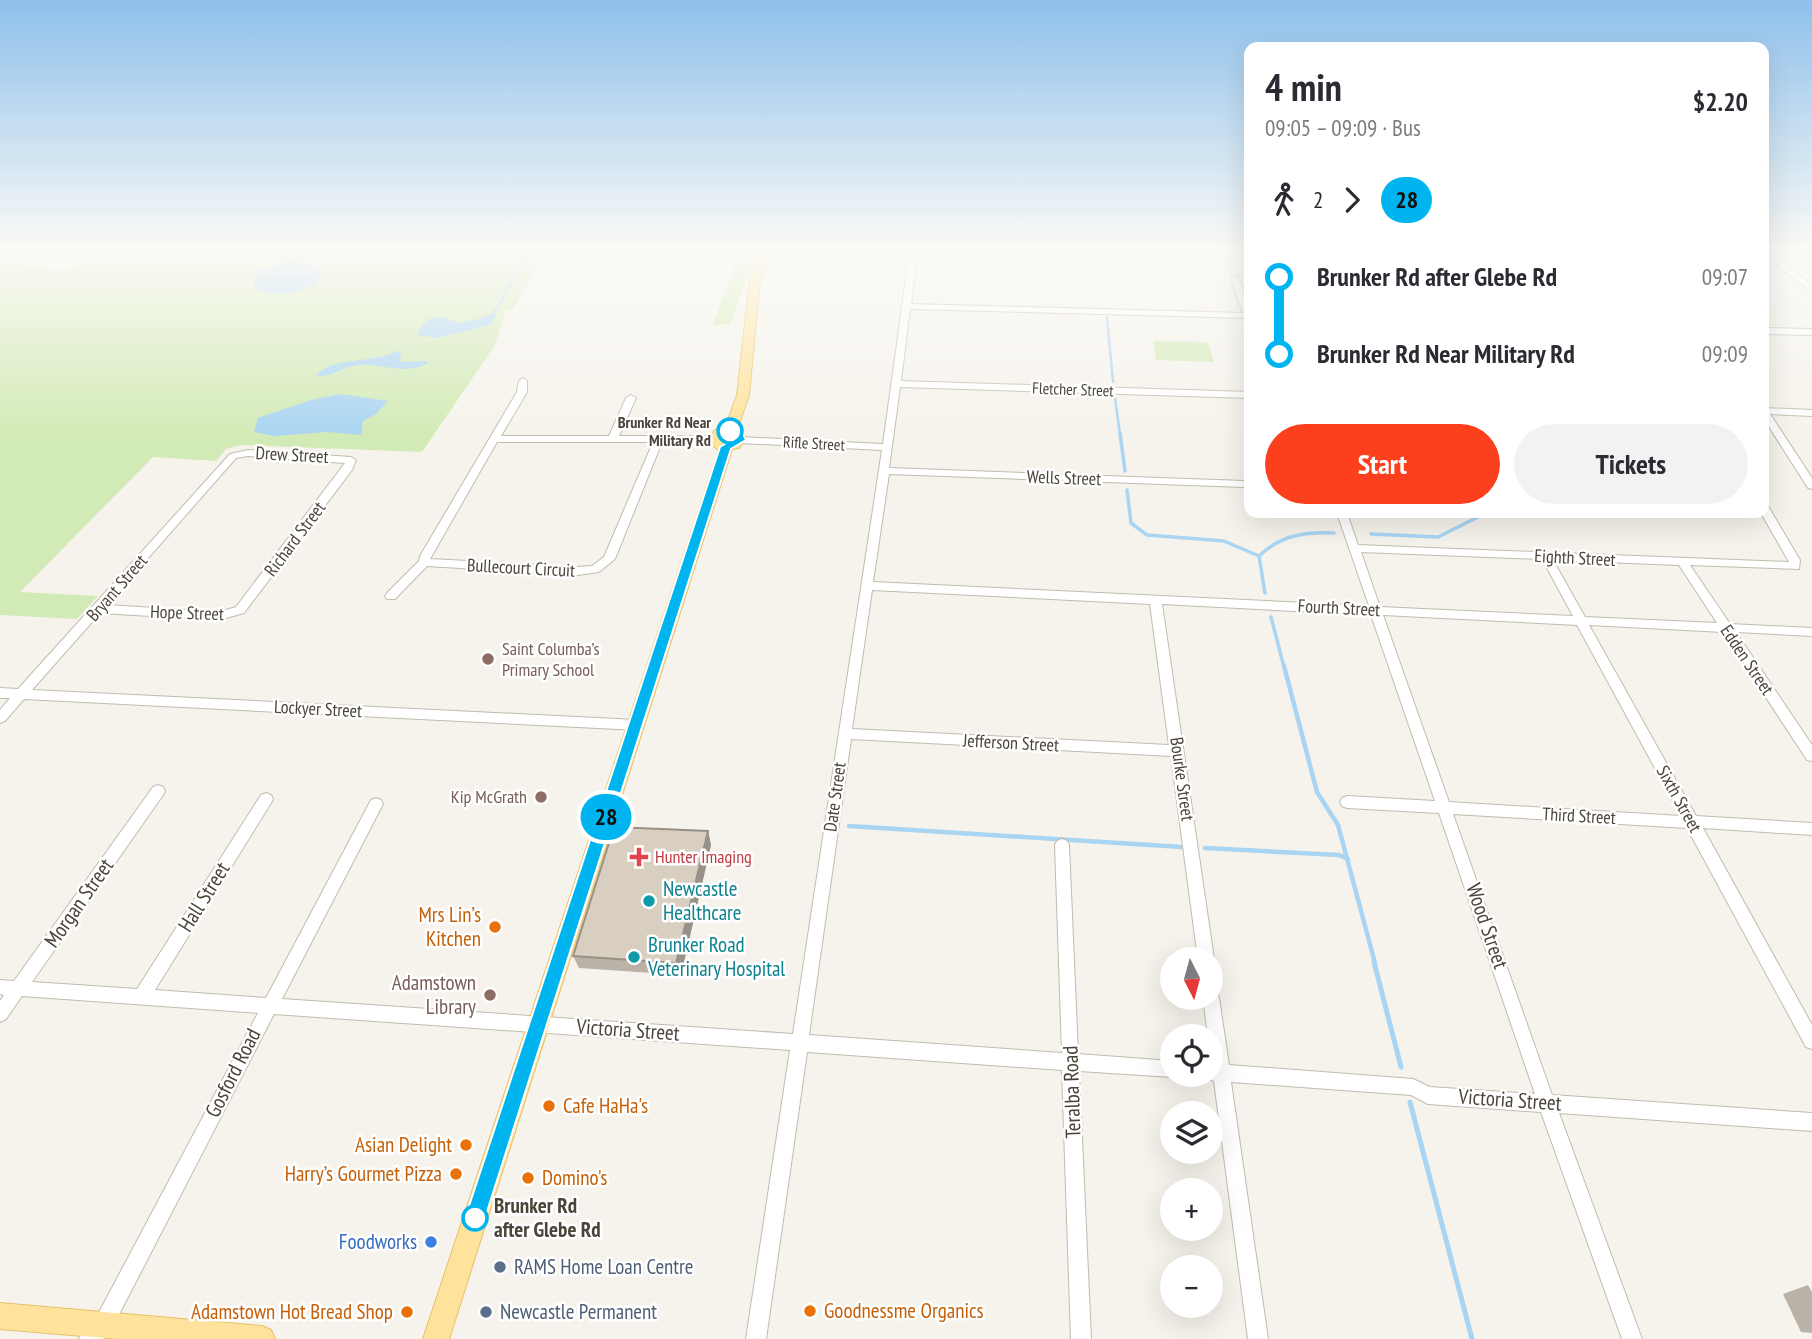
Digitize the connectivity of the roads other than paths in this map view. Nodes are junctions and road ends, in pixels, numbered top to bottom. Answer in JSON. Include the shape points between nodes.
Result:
{"nodes":[{"id":1,"x":751,"y":314,"type":"edge"},
{"id":2,"x":905,"y":314,"type":"edge"},
{"id":3,"x":1197,"y":314,"type":"edge"},
{"id":4,"x":1244,"y":316,"type":"edge"},
{"id":5,"x":1769,"y":331,"type":"edge"},
{"id":6,"x":1812,"y":332,"type":"edge"},
{"id":7,"x":523,"y":381,"type":"dead end"},
{"id":8,"x":896,"y":384,"type":"junction"},
{"id":9,"x":1244,"y":395,"type":"edge"},
{"id":10,"x":631,"y":398,"type":"dead end"},
{"id":11,"x":1769,"y":412,"type":"edge"},
{"id":12,"x":1812,"y":414,"type":"edge"},
{"id":13,"x":1769,"y":420,"type":"edge"},
{"id":14,"x":735,"y":435,"type":"junction"},
{"id":15,"x":613,"y":438,"type":"junction"},
{"id":16,"x":659,"y":438,"type":"junction"},
{"id":17,"x":495,"y":439,"type":"junction"},
{"id":18,"x":719,"y":443,"type":"junction"},
{"id":19,"x":887,"y":447,"type":"junction"},
{"id":20,"x":233,"y":456,"type":"joint"},
{"id":21,"x":351,"y":460,"type":"joint"},
{"id":22,"x":884,"y":471,"type":"junction"},
{"id":23,"x":1244,"y":484,"type":"dead end"},
{"id":24,"x":1812,"y":486,"type":"edge"},
{"id":25,"x":1769,"y":516,"type":"edge"},
{"id":26,"x":1344,"y":518,"type":"edge"},
{"id":27,"x":1354,"y":548,"type":"junction"},
{"id":28,"x":1546,"y":557,"type":"junction"},
{"id":29,"x":424,"y":562,"type":"junction"},
{"id":30,"x":1683,"y":563,"type":"junction"},
{"id":31,"x":867,"y":586,"type":"junction"},
{"id":32,"x":391,"y":596,"type":"dead end"},
{"id":33,"x":1155,"y":599,"type":"junction"},
{"id":34,"x":99,"y":609,"type":"junction"},
{"id":35,"x":1376,"y":610,"type":"junction"},
{"id":36,"x":234,"y":614,"type":"joint"},
{"id":37,"x":1581,"y":620,"type":"junction"},
{"id":38,"x":1726,"y":628,"type":"junction"},
{"id":39,"x":1812,"y":632,"type":"edge"},
{"id":40,"x":0,"y":693,"type":"edge"},
{"id":41,"x":21,"y":695,"type":"junction"},
{"id":42,"x":0,"y":718,"type":"edge"},
{"id":43,"x":636,"y":725,"type":"junction"},
{"id":44,"x":844,"y":734,"type":"junction"},
{"id":45,"x":1178,"y":751,"type":"junction"},
{"id":46,"x":1812,"y":756,"type":"edge"},
{"id":47,"x":158,"y":791,"type":"dead end"},
{"id":48,"x":266,"y":799,"type":"dead end"},
{"id":49,"x":1347,"y":802,"type":"dead end"},
{"id":50,"x":376,"y":804,"type":"dead end"},
{"id":51,"x":1447,"y":809,"type":"junction"},
{"id":52,"x":1692,"y":823,"type":"junction"},
{"id":53,"x":1812,"y":829,"type":"edge"},
{"id":54,"x":1062,"y":845,"type":"dead end"},
{"id":55,"x":1204,"y":947,"type":"edge"},
{"id":56,"x":0,"y":987,"type":"edge"},
{"id":57,"x":18,"y":989,"type":"junction"},
{"id":58,"x":142,"y":996,"type":"junction"},
{"id":59,"x":268,"y":1006,"type":"junction"},
{"id":60,"x":0,"y":1014,"type":"edge"},
{"id":61,"x":537,"y":1023,"type":"junction"},
{"id":62,"x":1812,"y":1041,"type":"edge"},
{"id":63,"x":800,"y":1043,"type":"junction"},
{"id":64,"x":1071,"y":1063,"type":"junction"},
{"id":65,"x":1160,"y":1068,"type":"edge"},
{"id":66,"x":1223,"y":1073,"type":"edge"},
{"id":67,"x":1218,"y":1087,"type":"edge"},
{"id":68,"x":1546,"y":1102,"type":"junction"},
{"id":69,"x":1812,"y":1122,"type":"edge"},
{"id":70,"x":0,"y":1316,"type":"edge"},
{"id":71,"x":96,"y":1332,"type":"edge"},
{"id":72,"x":262,"y":1339,"type":"edge"},
{"id":73,"x":436,"y":1339,"type":"edge"},
{"id":74,"x":756,"y":1339,"type":"edge"},
{"id":75,"x":1081,"y":1339,"type":"edge"},
{"id":76,"x":1258,"y":1339,"type":"edge"},
{"id":77,"x":1632,"y":1339,"type":"edge"}],
"edges":[{"from":1,"to":14,"type":"main road"},
{"from":2,"to":8,"type":"street","name":"Date Street"},
{"from":3,"to":4,"type":"street"},
{"from":5,"to":6,"type":"street"},
{"from":7,"to":17,"type":"street","via":[[522,392]]},
{"from":8,"to":9,"type":"street","name":"Fletcher Street"},
{"from":8,"to":19,"type":"street","name":"Date Street"},
{"from":10,"to":15,"type":"street"},
{"from":11,"to":12,"type":"street"},
{"from":13,"to":24,"type":"street"},
{"from":14,"to":18,"type":"main road"},
{"from":14,"to":19,"type":"street","name":"Rifle Street"},
{"from":15,"to":16,"type":"street"},
{"from":15,"to":17,"type":"street"},
{"from":16,"to":18,"type":"street"},
{"from":16,"to":29,"type":"street","name":"Bullecourt Circuit","via":[[603,566],[578,571]]},
{"from":17,"to":29,"type":"street"},
{"from":18,"to":43,"type":"main road"},
{"from":19,"to":22,"type":"street","name":"Date Street"},
{"from":20,"to":21,"type":"street","name":"Drew Street","via":[[248,453]]},
{"from":20,"to":34,"type":"street","name":"Bryant Street"},
{"from":21,"to":36,"type":"street","name":"Richard Street"},
{"from":22,"to":23,"type":"street","name":"Wells Street"},
{"from":22,"to":31,"type":"street","name":"Date Street"},
{"from":25,"to":30,"type":"street","name":"Eighth Street","via":[[1795,566]]},
{"from":26,"to":27,"type":"street","name":"Wood Street"},
{"from":27,"to":28,"type":"street","name":"Eighth Street"},
{"from":27,"to":35,"type":"street","name":"Wood Street"},
{"from":28,"to":30,"type":"street","name":"Eighth Street"},
{"from":28,"to":37,"type":"street","name":"Sixth Street"},
{"from":29,"to":32,"type":"street"},
{"from":30,"to":38,"type":"street","name":"Edden Street"},
{"from":31,"to":33,"type":"street","name":"Fourth Street"},
{"from":31,"to":44,"type":"street","name":"Date Street"},
{"from":33,"to":35,"type":"street","name":"Fourth Street"},
{"from":33,"to":45,"type":"street","name":"Bourke Street"},
{"from":34,"to":36,"type":"street","name":"Hope Street"},
{"from":34,"to":41,"type":"street","name":"Bryant Street"},
{"from":35,"to":37,"type":"street","name":"Fourth Street"},
{"from":35,"to":51,"type":"street","name":"Wood Street"},
{"from":37,"to":38,"type":"street","name":"Fourth Street"},
{"from":37,"to":52,"type":"street","name":"Sixth Street"},
{"from":38,"to":39,"type":"street","name":"Fourth Street"},
{"from":38,"to":46,"type":"street","name":"Edden Street"},
{"from":40,"to":41,"type":"street","name":"Lockyer Street"},
{"from":41,"to":42,"type":"street","name":"Bryant Street"},
{"from":41,"to":43,"type":"street","name":"Lockyer Street"},
{"from":43,"to":61,"type":"main road"},
{"from":44,"to":45,"type":"street","name":"Jefferson Street"},
{"from":44,"to":63,"type":"street","name":"Date Street"},
{"from":45,"to":55,"type":"street","name":"Bourke Street"},
{"from":47,"to":57,"type":"street","name":"Morgan Street"},
{"from":48,"to":58,"type":"street","name":"Hall Street"},
{"from":49,"to":51,"type":"street","name":"Third Street"},
{"from":50,"to":59,"type":"street","name":"Gosford Road"},
{"from":51,"to":52,"type":"street","name":"Third Street"},
{"from":51,"to":68,"type":"street","name":"Wood Street"},
{"from":52,"to":53,"type":"street","name":"Third Street"},
{"from":52,"to":62,"type":"street","name":"Sixth Street"},
{"from":54,"to":64,"type":"street","name":"Teralba Road"},
{"from":56,"to":57,"type":"street","name":"Victoria Street"},
{"from":57,"to":58,"type":"street","name":"Victoria Street"},
{"from":57,"to":60,"type":"street","name":"Morgan Street"},
{"from":58,"to":59,"type":"street","name":"Victoria Street"},
{"from":59,"to":61,"type":"street","name":"Victoria Street"},
{"from":59,"to":71,"type":"street","name":"Gosford Road"},
{"from":61,"to":63,"type":"street","name":"Victoria Street"},
{"from":61,"to":73,"type":"main road"},
{"from":63,"to":64,"type":"street","name":"Victoria Street"},
{"from":63,"to":74,"type":"street","name":"Date Street"},
{"from":64,"to":65,"type":"street","name":"Victoria Street"},
{"from":64,"to":75,"type":"street","name":"Teralba Road"},
{"from":66,"to":68,"type":"street","name":"Victoria Street","via":[[1413,1087],[1428,1095]]},
{"from":67,"to":76,"type":"street"},
{"from":68,"to":69,"type":"street","name":"Victoria Street"},
{"from":68,"to":77,"type":"street","name":"Wood Street"},
{"from":70,"to":71,"type":"main road"},
{"from":71,"to":72,"type":"main road"}]}
